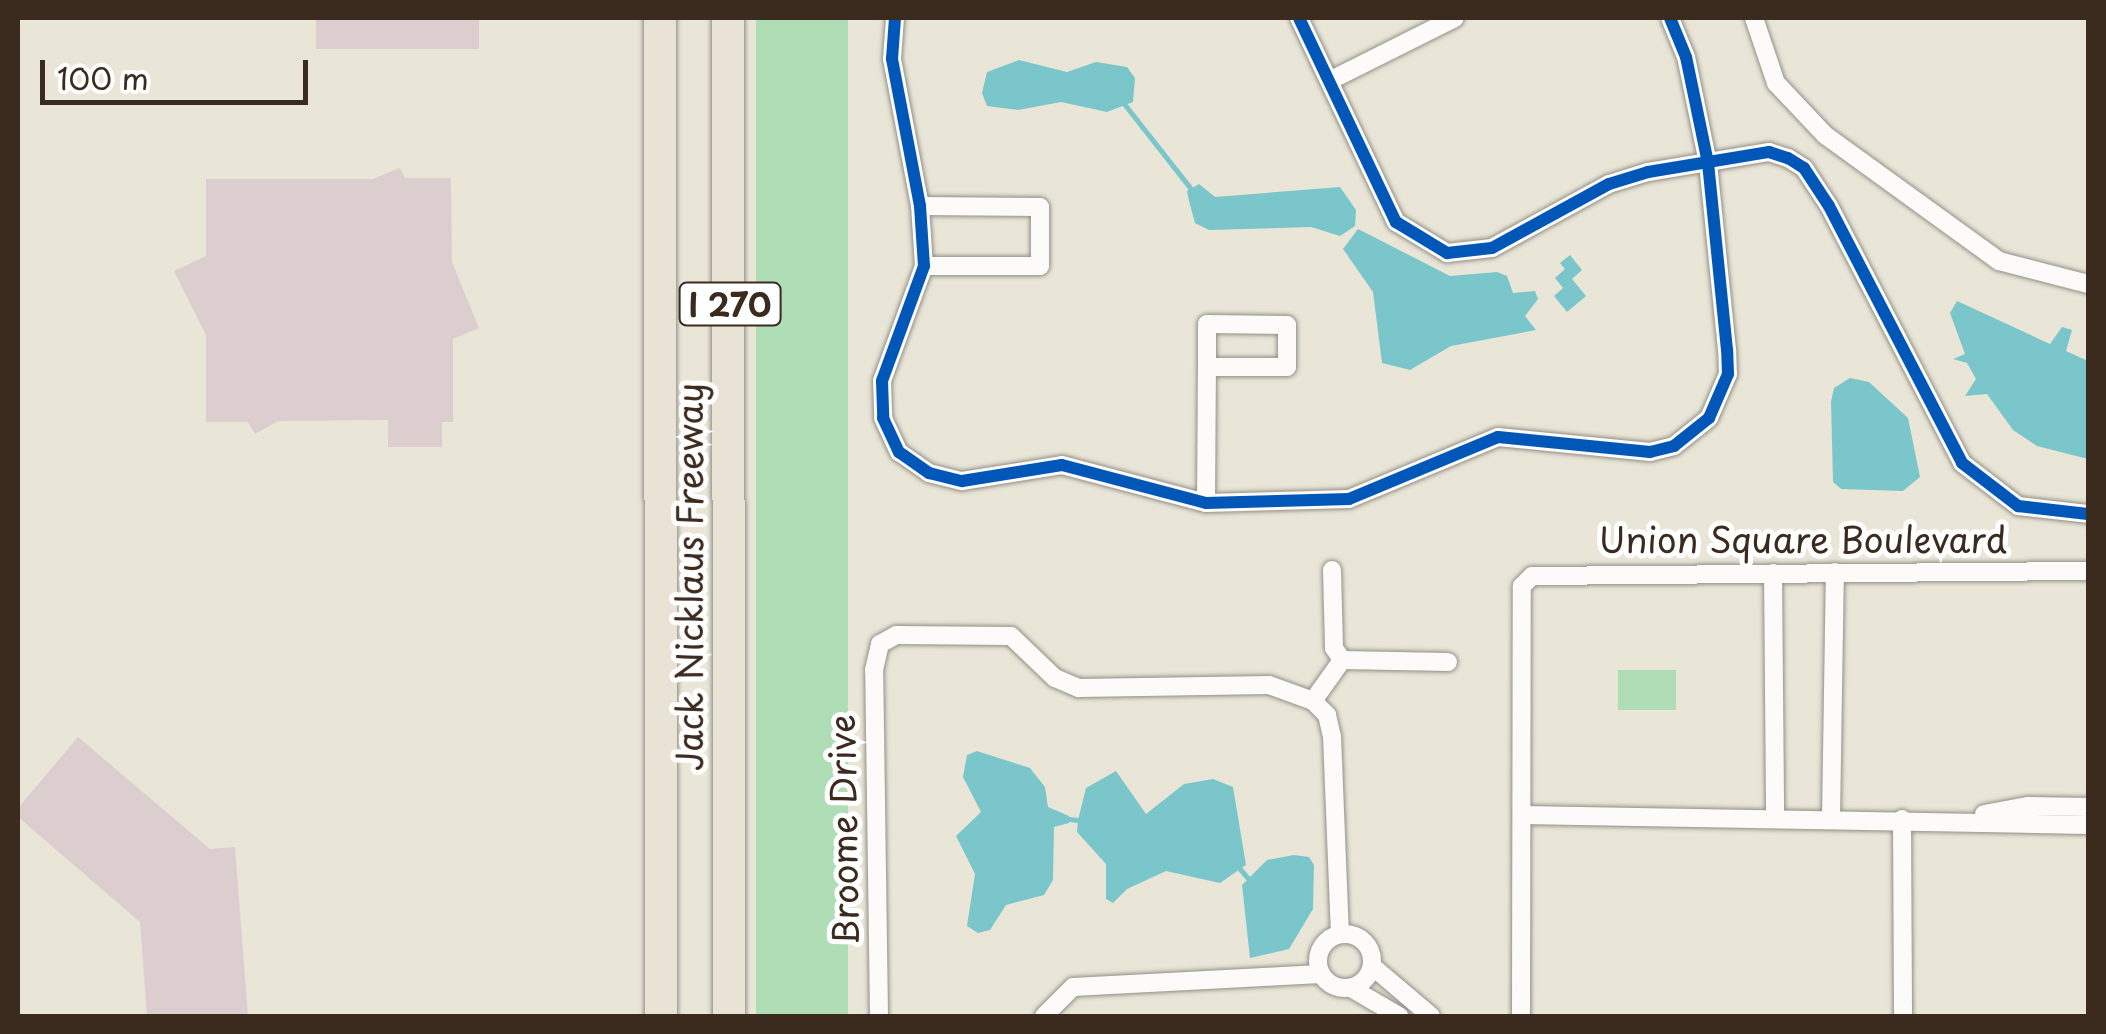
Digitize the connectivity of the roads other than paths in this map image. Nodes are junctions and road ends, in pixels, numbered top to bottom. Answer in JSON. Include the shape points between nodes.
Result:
{"nodes":[{"id":1,"x":651,"y":18,"type":"edge"},
{"id":2,"x":660,"y":18,"type":"edge"},
{"id":3,"x":728,"y":18,"type":"edge"},
{"id":4,"x":895,"y":18,"type":"edge"},
{"id":5,"x":1299,"y":18,"type":"edge"},
{"id":6,"x":1455,"y":18,"type":"edge"},
{"id":7,"x":1670,"y":18,"type":"edge"},
{"id":8,"x":1754,"y":18,"type":"edge"},
{"id":9,"x":1333,"y":79,"type":"junction"},
{"id":10,"x":660,"y":106,"type":"junction"},
{"id":11,"x":1708,"y":164,"type":"junction"},
{"id":12,"x":920,"y":206,"type":"junction"},
{"id":13,"x":924,"y":266,"type":"junction"},
{"id":14,"x":2088,"y":284,"type":"edge"},
{"id":15,"x":1207,"y":368,"type":"junction"},
{"id":16,"x":1206,"y":503,"type":"junction"},
{"id":17,"x":2088,"y":514,"type":"edge"},
{"id":18,"x":1332,"y":570,"type":"dead end"},
{"id":19,"x":1835,"y":572,"type":"junction"},
{"id":20,"x":2088,"y":572,"type":"edge"},
{"id":21,"x":1774,"y":573,"type":"junction"},
{"id":22,"x":1342,"y":660,"type":"junction"},
{"id":23,"x":1448,"y":662,"type":"dead end"},
{"id":24,"x":1312,"y":701,"type":"junction"},
{"id":25,"x":2088,"y":807,"type":"edge"},
{"id":26,"x":1522,"y":815,"type":"junction"},
{"id":27,"x":1776,"y":818,"type":"junction"},
{"id":28,"x":1964,"y":818,"type":"junction"},
{"id":29,"x":1831,"y":819,"type":"junction"},
{"id":30,"x":1902,"y":819,"type":"junction"},
{"id":31,"x":2088,"y":825,"type":"edge"},
{"id":32,"x":1340,"y":934,"type":"junction"},
{"id":33,"x":1372,"y":966,"type":"junction"},
{"id":34,"x":1320,"y":974,"type":"junction"},
{"id":35,"x":1352,"y":988,"type":"junction"},
{"id":36,"x":661,"y":1016,"type":"edge"},
{"id":37,"x":729,"y":1016,"type":"edge"},
{"id":38,"x":879,"y":1016,"type":"edge"},
{"id":39,"x":1044,"y":1016,"type":"edge"},
{"id":40,"x":1398,"y":1016,"type":"edge"},
{"id":41,"x":1431,"y":1016,"type":"edge"},
{"id":42,"x":1521,"y":1016,"type":"edge"},
{"id":43,"x":1903,"y":1016,"type":"edge"}],
"edges":[{"from":1,"to":10,"type":"highway"},
{"from":2,"to":10,"type":"highway","name":"Jack Nicklaus Freeway","number":"I 270"},
{"from":3,"to":37,"type":"highway","name":"Jack Nicklaus Freeway","number":"I 270"},
{"from":4,"to":12,"type":"street","via":[[892,58]]},
{"from":5,"to":9,"type":"street"},
{"from":6,"to":9,"type":"street"},
{"from":7,"to":11,"type":"street","via":[[1686,58]]},
{"from":8,"to":14,"type":"street","via":[[1776,83],[1825,134],[1999,260]]},
{"from":9,"to":11,"type":"street","via":[[1396,222],[1447,254],[1492,248],[1608,184]]},
{"from":10,"to":36,"type":"highway","name":"Jack Nicklaus Freeway","number":"I 270"},
{"from":11,"to":16,"type":"street","via":[[1728,374],[1721,397],[1693,434],[1650,452],[1498,436],[1348,498]]},
{"from":11,"to":17,"type":"street","via":[[1769,152],[1804,168],[1962,464],[2018,506]]},
{"from":12,"to":13,"type":"street"},
{"from":12,"to":13,"type":"street","via":[[1040,207],[1040,266]]},
{"from":13,"to":16,"type":"street","via":[[880,399],[898,452],[930,473],[962,482],[1062,465]]},
{"from":15,"to":15,"type":"street","via":[[1287,367],[1287,324],[1208,324]]},
{"from":15,"to":16,"type":"street"},
{"from":18,"to":22,"type":"street","via":[[1334,648]]},
{"from":19,"to":20,"type":"street","name":"Union Square Boulevard"},
{"from":19,"to":21,"type":"street","name":"Union Square Boulevard"},
{"from":19,"to":29,"type":"street"},
{"from":21,"to":26,"type":"street","name":"Union Square Boulevard","via":[[1545,571],[1522,586]]},
{"from":21,"to":27,"type":"street"},
{"from":22,"to":23,"type":"street"},
{"from":22,"to":24,"type":"street"},
{"from":24,"to":32,"type":"street","via":[[1327,714],[1332,736]]},
{"from":24,"to":38,"type":"street","name":"Broome Drive","via":[[1269,685],[1079,688],[1055,678],[1002,634],[896,635],[880,644],[874,670]]},
{"from":25,"to":28,"type":"street","via":[[2028,806]]},
{"from":26,"to":27,"type":"street"},
{"from":26,"to":42,"type":"street"},
{"from":27,"to":29,"type":"street"},
{"from":28,"to":30,"type":"street"},
{"from":28,"to":31,"type":"street"},
{"from":29,"to":30,"type":"street"},
{"from":30,"to":43,"type":"street"},
{"from":32,"to":33,"type":"street","via":[[1364,942]]},
{"from":32,"to":34,"type":"street","via":[[1320,949]]},
{"from":33,"to":35,"type":"street"},
{"from":33,"to":41,"type":"street"},
{"from":34,"to":35,"type":"street","via":[[1334,986]]},
{"from":34,"to":39,"type":"street","via":[[1073,987]]},
{"from":35,"to":40,"type":"street"}]}
